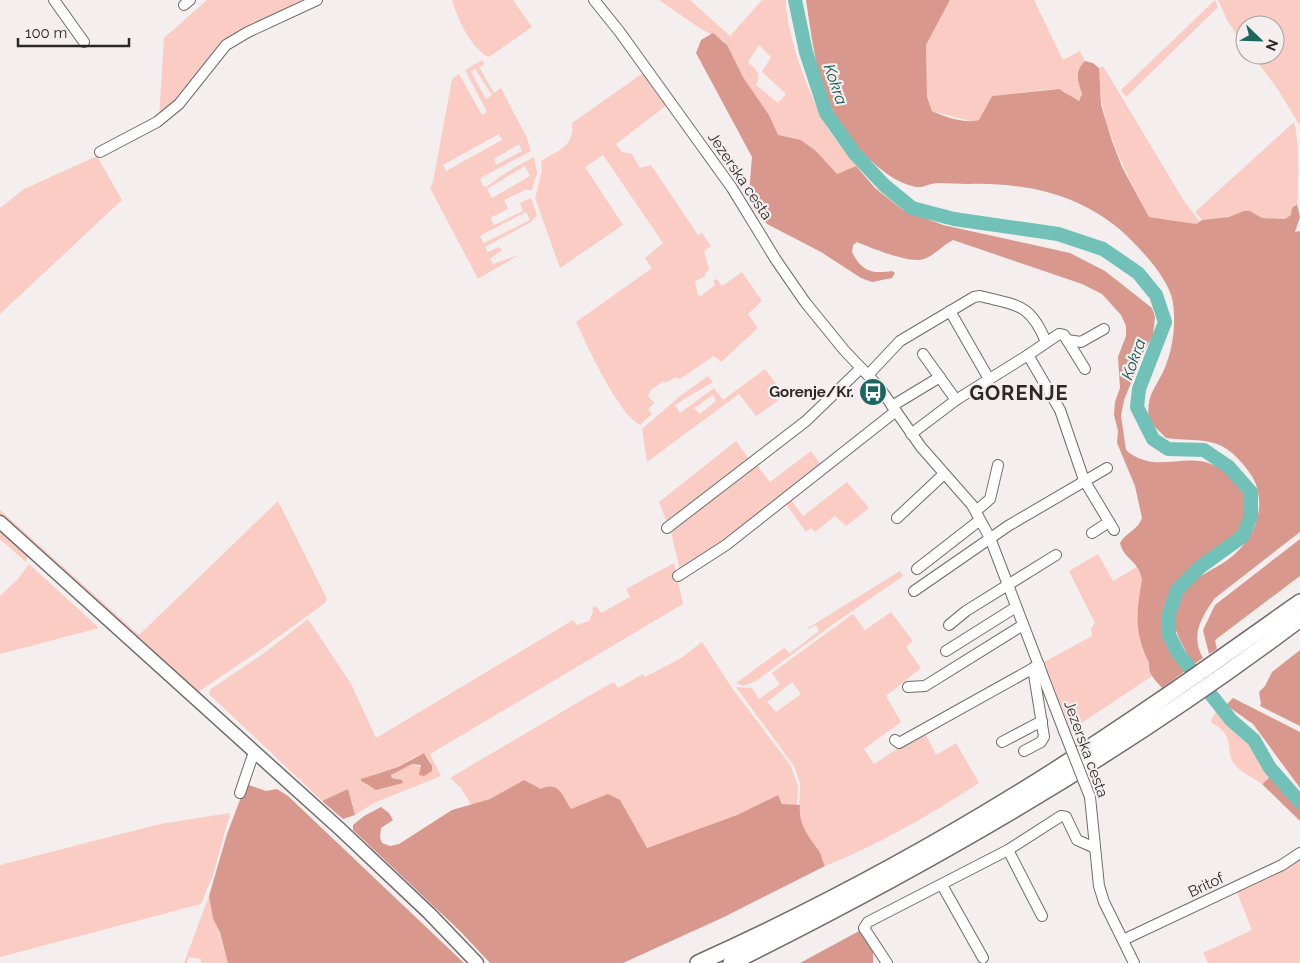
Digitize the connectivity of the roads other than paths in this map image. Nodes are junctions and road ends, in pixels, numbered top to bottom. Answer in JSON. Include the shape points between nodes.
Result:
{"nodes":[{"id":1,"x":54,"y":0,"type":"edge"},
{"id":2,"x":317,"y":0,"type":"edge"},
{"id":3,"x":594,"y":0,"type":"edge"},
{"id":4,"x":84,"y":42,"type":"dead end"},
{"id":5,"x":100,"y":152,"type":"dead end"},
{"id":6,"x":950,"y":312,"type":"junction"},
{"id":7,"x":1104,"y":329,"type":"dead end"},
{"id":8,"x":1067,"y":340,"type":"junction"},
{"id":9,"x":1046,"y":342,"type":"junction"},
{"id":10,"x":923,"y":354,"type":"dead end"},
{"id":11,"x":1028,"y":355,"type":"junction"},
{"id":12,"x":1085,"y":369,"type":"dead end"},
{"id":13,"x":865,"y":371,"type":"junction"},
{"id":14,"x":940,"y":377,"type":"junction"},
{"id":15,"x":989,"y":379,"type":"junction"},
{"id":16,"x":956,"y":400,"type":"junction"},
{"id":17,"x":894,"y":409,"type":"junction"},
{"id":18,"x":911,"y":434,"type":"junction"},
{"id":19,"x":998,"y":465,"type":"dead end"},
{"id":20,"x":1107,"y":468,"type":"dead end"},
{"id":21,"x":944,"y":474,"type":"junction"},
{"id":22,"x":1084,"y":480,"type":"junction"},
{"id":23,"x":978,"y":515,"type":"junction"},
{"id":24,"x":897,"y":518,"type":"dead end"},
{"id":25,"x":0,"y":522,"type":"edge"},
{"id":26,"x":667,"y":528,"type":"dead end"},
{"id":27,"x":1092,"y":533,"type":"dead end"},
{"id":28,"x":990,"y":538,"type":"junction"},
{"id":29,"x":1056,"y":555,"type":"dead end"},
{"id":30,"x":917,"y":569,"type":"dead end"},
{"id":31,"x":678,"y":576,"type":"dead end"},
{"id":32,"x":1007,"y":585,"type":"junction"},
{"id":33,"x":914,"y":591,"type":"dead end"},
{"id":34,"x":1300,"y":602,"type":"edge"},
{"id":35,"x":1016,"y":607,"type":"junction"},
{"id":36,"x":1300,"y":619,"type":"edge"},
{"id":37,"x":949,"y":625,"type":"dead end"},
{"id":38,"x":1024,"y":625,"type":"junction"},
{"id":39,"x":946,"y":651,"type":"dead end"},
{"id":40,"x":1036,"y":666,"type":"junction"},
{"id":41,"x":1221,"y":667,"type":"junction"},
{"id":42,"x":908,"y":687,"type":"dead end"},
{"id":43,"x":1174,"y":699,"type":"junction"},
{"id":44,"x":1042,"y":721,"type":"junction"},
{"id":45,"x":895,"y":740,"type":"dead end"},
{"id":46,"x":1002,"y":742,"type":"dead end"},
{"id":47,"x":1024,"y":751,"type":"dead end"},
{"id":48,"x":254,"y":752,"type":"junction"},
{"id":49,"x":240,"y":793,"type":"dead end"},
{"id":50,"x":1095,"y":848,"type":"junction"},
{"id":51,"x":1008,"y":850,"type":"junction"},
{"id":52,"x":1300,"y":853,"type":"edge"},
{"id":53,"x":942,"y":885,"type":"junction"},
{"id":54,"x":1042,"y":916,"type":"dead end"},
{"id":55,"x":1123,"y":940,"type":"junction"},
{"id":56,"x":983,"y":958,"type":"dead end"},
{"id":57,"x":477,"y":963,"type":"edge"},
{"id":58,"x":698,"y":963,"type":"edge"},
{"id":59,"x":731,"y":963,"type":"edge"},
{"id":60,"x":887,"y":963,"type":"edge"},
{"id":61,"x":1134,"y":963,"type":"edge"}],
"edges":[{"from":1,"to":4,"type":"street"},
{"from":2,"to":5,"type":"street","via":[[226,45],[179,104],[157,122]]},
{"from":3,"to":13,"type":"street","name":"Jezerska cesta","via":[[712,160],[805,302]]},
{"from":6,"to":9,"type":"street","via":[[974,297],[999,301],[1026,310],[1035,318]]},
{"from":6,"to":13,"type":"street","via":[[900,341]]},
{"from":6,"to":15,"type":"street"},
{"from":7,"to":8,"type":"street","via":[[1082,342]]},
{"from":8,"to":9,"type":"street","via":[[1060,334]]},
{"from":8,"to":12,"type":"street"},
{"from":9,"to":11,"type":"street"},
{"from":10,"to":14,"type":"street"},
{"from":11,"to":15,"type":"street"},
{"from":11,"to":22,"type":"street","via":[[1060,410]]},
{"from":13,"to":17,"type":"street","name":"Jezerska cesta"},
{"from":13,"to":26,"type":"street","via":[[806,421]]},
{"from":14,"to":16,"type":"street"},
{"from":14,"to":17,"type":"street"},
{"from":15,"to":16,"type":"street"},
{"from":16,"to":18,"type":"street"},
{"from":17,"to":18,"type":"street","name":"Jezerska cesta"},
{"from":17,"to":31,"type":"street","via":[[726,545]]},
{"from":18,"to":21,"type":"street","name":"Jezerska cesta"},
{"from":19,"to":23,"type":"street","via":[[990,499]]},
{"from":20,"to":22,"type":"street"},
{"from":21,"to":23,"type":"street","name":"Jezerska cesta"},
{"from":21,"to":24,"type":"street"},
{"from":22,"to":27,"type":"street","via":[[1112,526]]},
{"from":22,"to":28,"type":"street"},
{"from":23,"to":28,"type":"street","name":"Jezerska cesta"},
{"from":23,"to":30,"type":"street"},
{"from":25,"to":48,"type":"main road"},
{"from":28,"to":32,"type":"street","name":"Jezerska cesta"},
{"from":28,"to":33,"type":"street"},
{"from":29,"to":32,"type":"street"},
{"from":32,"to":35,"type":"street","name":"Jezerska cesta"},
{"from":32,"to":37,"type":"street"},
{"from":34,"to":41,"type":"highway"},
{"from":35,"to":38,"type":"street","name":"Jezerska cesta"},
{"from":35,"to":39,"type":"street"},
{"from":36,"to":41,"type":"highway"},
{"from":38,"to":40,"type":"street","name":"Jezerska cesta"},
{"from":38,"to":42,"type":"street","via":[[925,686]]},
{"from":40,"to":44,"type":"street"},
{"from":40,"to":45,"type":"street","via":[[898,743]]},
{"from":40,"to":50,"type":"street","name":"Jezerska cesta","bridge":true,"via":[[1090,797]]},
{"from":41,"to":43,"type":"highway"},
{"from":43,"to":58,"type":"highway","via":[[966,824],[855,885]]},
{"from":43,"to":59,"type":"highway","via":[[977,833]]},
{"from":44,"to":46,"type":"street"},
{"from":44,"to":47,"type":"street","via":[[1044,737]]},
{"from":48,"to":49,"type":"street"},
{"from":48,"to":57,"type":"main road","via":[[429,913]]},
{"from":50,"to":51,"type":"street","via":[[1077,840],[1066,817],[1061,816]]},
{"from":50,"to":55,"type":"street","name":"Jezerska cesta","via":[[1104,902]]},
{"from":51,"to":53,"type":"street"},
{"from":51,"to":54,"type":"street"},
{"from":52,"to":55,"type":"street","name":"Britof","via":[[1282,865]]},
{"from":53,"to":56,"type":"street"},
{"from":53,"to":60,"type":"street","via":[[868,922],[864,928]]},
{"from":55,"to":61,"type":"street"}]}
